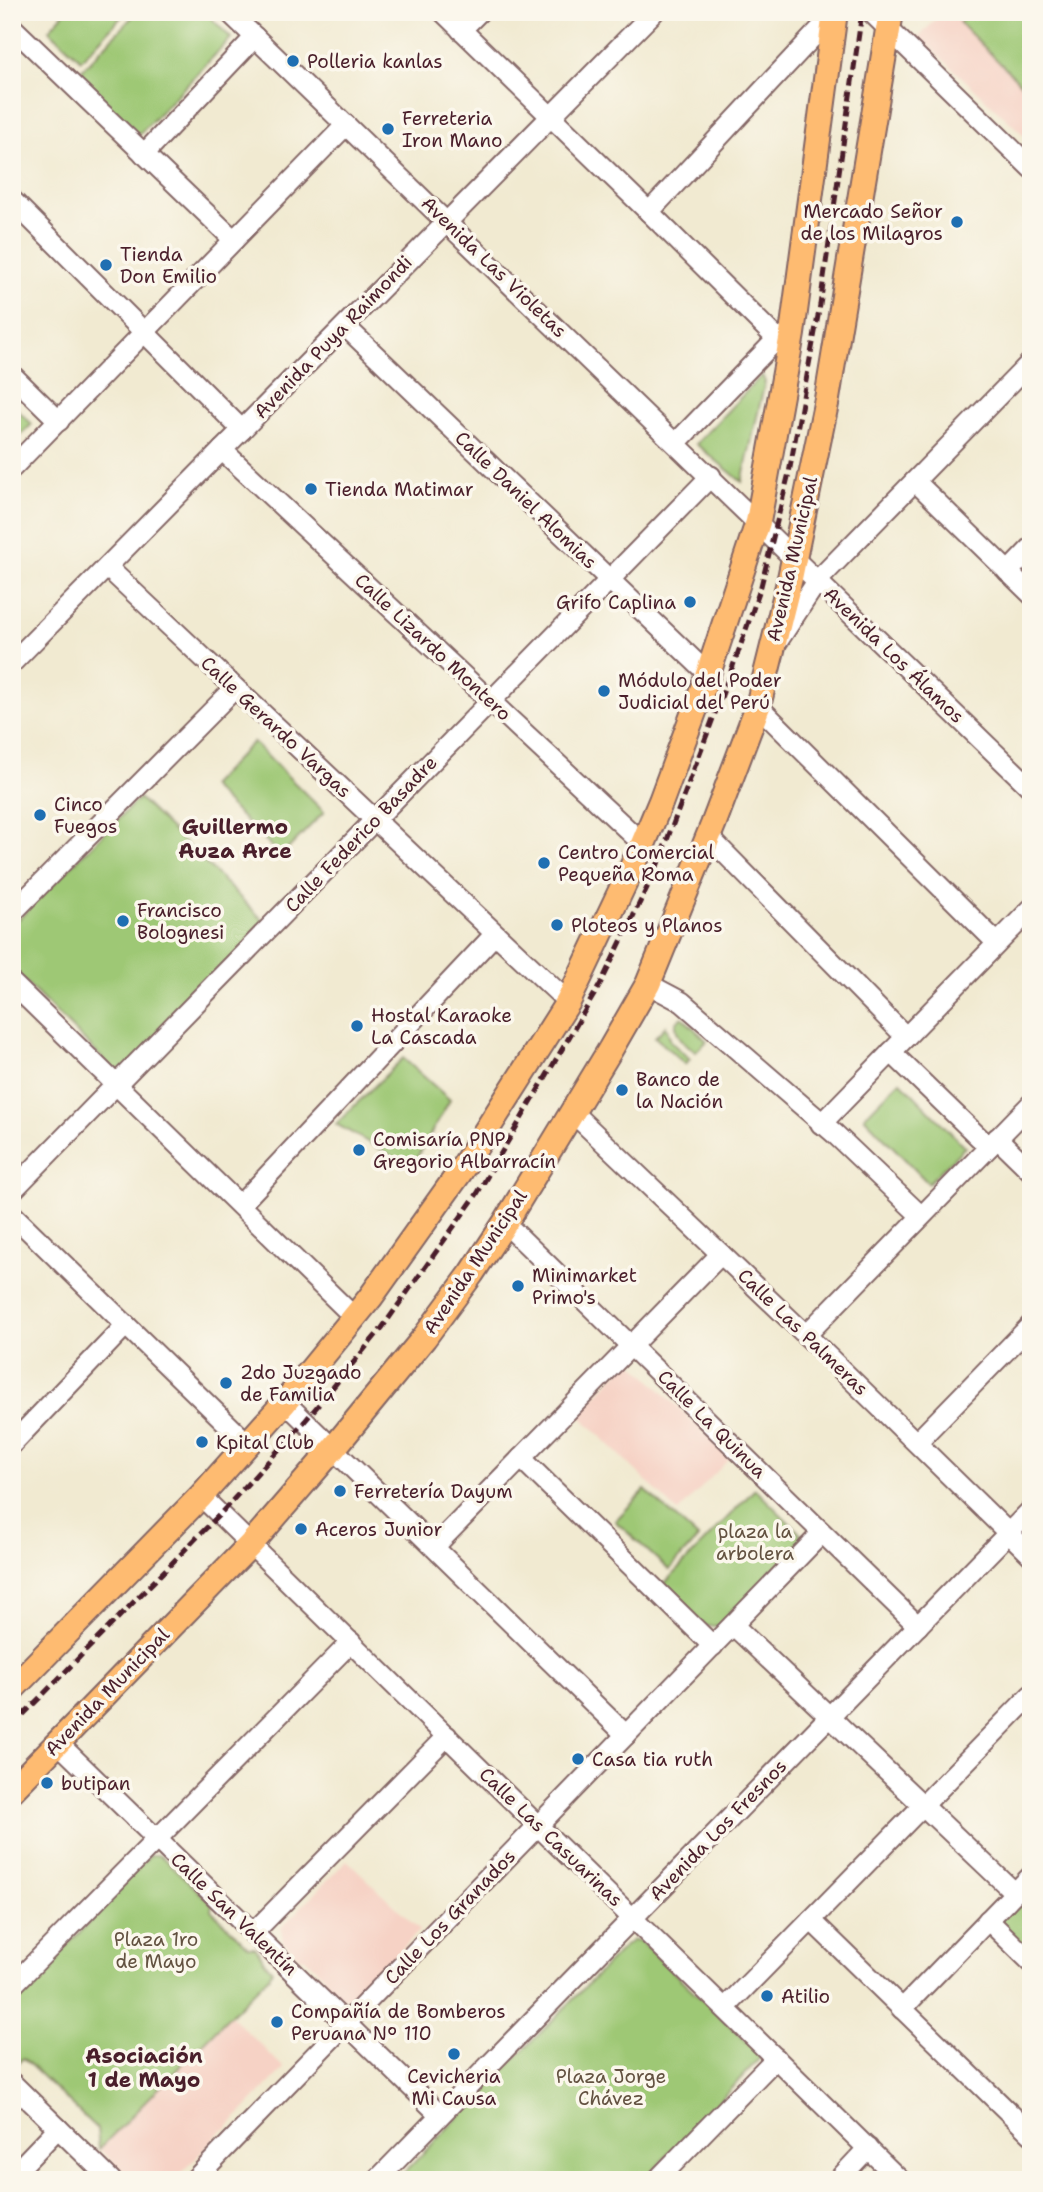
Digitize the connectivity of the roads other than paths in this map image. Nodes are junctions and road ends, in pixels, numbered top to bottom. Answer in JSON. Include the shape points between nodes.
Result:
{"nodes":[{"id":1,"x":229,"y":12,"type":"edge"},
{"id":2,"x":443,"y":12,"type":"edge"},
{"id":3,"x":479,"y":12,"type":"edge"},
{"id":4,"x":654,"y":12,"type":"edge"},
{"id":5,"x":835,"y":13,"type":"edge"},
{"id":6,"x":884,"y":18,"type":"edge"},
{"id":7,"x":12,"y":27,"type":"edge"},
{"id":8,"x":461,"y":30,"type":"junction"},
{"id":9,"x":255,"y":37,"type":"junction"},
{"id":10,"x":551,"y":117,"type":"junction"},
{"id":11,"x":346,"y":125,"type":"junction"},
{"id":12,"x":144,"y":154,"type":"junction"},
{"id":13,"x":1031,"y":168,"type":"edge"},
{"id":14,"x":12,"y":200,"type":"edge"},
{"id":15,"x":649,"y":212,"type":"junction"},
{"id":16,"x":447,"y":222,"type":"junction"},
{"id":17,"x":234,"y":240,"type":"junction"},
{"id":18,"x":345,"y":326,"type":"junction"},
{"id":19,"x":145,"y":332,"type":"junction"},
{"id":20,"x":785,"y":336,"type":"junction"},
{"id":21,"x":1031,"y":362,"type":"edge"},
{"id":22,"x":12,"y":376,"type":"edge"},
{"id":23,"x":59,"y":421,"type":"junction"},
{"id":24,"x":242,"y":430,"type":"junction"},
{"id":25,"x":677,"y":443,"type":"junction"},
{"id":26,"x":222,"y":450,"type":"junction"},
{"id":27,"x":12,"y":468,"type":"edge"},
{"id":28,"x":711,"y":476,"type":"junction"},
{"id":29,"x":915,"y":481,"type":"junction"},
{"id":30,"x":758,"y":522,"type":"junction"},
{"id":31,"x":1031,"y":548,"type":"edge"},
{"id":32,"x":794,"y":557,"type":"junction"},
{"id":33,"x":107,"y":567,"type":"junction"},
{"id":34,"x":1008,"y":572,"type":"junction"},
{"id":35,"x":818,"y":580,"type":"junction"},
{"id":36,"x":609,"y":581,"type":"junction"},
{"id":37,"x":1031,"y":594,"type":"edge"},
{"id":38,"x":771,"y":651,"type":"junction"},
{"id":39,"x":12,"y":663,"type":"edge"},
{"id":40,"x":708,"y":674,"type":"junction"},
{"id":41,"x":235,"y":688,"type":"junction"},
{"id":42,"x":491,"y":701,"type":"junction"},
{"id":43,"x":758,"y":706,"type":"junction"},
{"id":44,"x":1031,"y":788,"type":"edge"},
{"id":45,"x":375,"y":820,"type":"junction"},
{"id":46,"x":708,"y":836,"type":"junction"},
{"id":47,"x":643,"y":844,"type":"junction"},
{"id":48,"x":1031,"y":909,"type":"edge"},
{"id":49,"x":12,"y":913,"type":"edge"},
{"id":50,"x":495,"y":934,"type":"junction"},
{"id":51,"x":997,"y":943,"type":"junction"},
{"id":52,"x":12,"y":983,"type":"edge"},
{"id":53,"x":648,"y":985,"type":"junction"},
{"id":54,"x":568,"y":1002,"type":"junction"},
{"id":55,"x":906,"y":1037,"type":"junction"},
{"id":56,"x":891,"y":1052,"type":"junction"},
{"id":57,"x":116,"y":1085,"type":"junction"},
{"id":58,"x":1031,"y":1104,"type":"edge"},
{"id":59,"x":572,"y":1112,"type":"junction"},
{"id":60,"x":821,"y":1124,"type":"junction"},
{"id":61,"x":993,"y":1143,"type":"junction"},
{"id":62,"x":1031,"y":1171,"type":"edge"},
{"id":63,"x":12,"y":1191,"type":"edge"},
{"id":64,"x":240,"y":1205,"type":"junction"},
{"id":65,"x":12,"y":1214,"type":"edge"},
{"id":66,"x":921,"y":1216,"type":"junction"},
{"id":67,"x":505,"y":1223,"type":"junction"},
{"id":68,"x":721,"y":1254,"type":"junction"},
{"id":69,"x":354,"y":1317,"type":"junction"},
{"id":70,"x":126,"y":1325,"type":"junction"},
{"id":71,"x":1031,"y":1325,"type":"edge"},
{"id":72,"x":806,"y":1335,"type":"junction"},
{"id":73,"x":632,"y":1345,"type":"junction"},
{"id":74,"x":285,"y":1402,"type":"junction"},
{"id":75,"x":917,"y":1442,"type":"junction"},
{"id":76,"x":12,"y":1444,"type":"edge"},
{"id":77,"x":248,"y":1444,"type":"junction"},
{"id":78,"x":333,"y":1449,"type":"junction"},
{"id":79,"x":521,"y":1458,"type":"junction"},
{"id":80,"x":201,"y":1496,"type":"junction"},
{"id":81,"x":1031,"y":1510,"type":"edge"},
{"id":82,"x":822,"y":1533,"type":"junction"},
{"id":83,"x":1009,"y":1533,"type":"junction"},
{"id":84,"x":251,"y":1544,"type":"junction"},
{"id":85,"x":434,"y":1547,"type":"junction"},
{"id":86,"x":1031,"y":1555,"type":"edge"},
{"id":87,"x":733,"y":1625,"type":"junction"},
{"id":88,"x":918,"y":1626,"type":"junction"},
{"id":89,"x":351,"y":1642,"type":"junction"},
{"id":90,"x":713,"y":1646,"type":"junction"},
{"id":91,"x":12,"y":1689,"type":"edge"},
{"id":92,"x":1031,"y":1695,"type":"edge"},
{"id":93,"x":829,"y":1716,"type":"junction"},
{"id":94,"x":626,"y":1735,"type":"junction"},
{"id":95,"x":447,"y":1736,"type":"junction"},
{"id":96,"x":58,"y":1743,"type":"junction"},
{"id":97,"x":12,"y":1790,"type":"edge"},
{"id":98,"x":923,"y":1805,"type":"junction"},
{"id":99,"x":538,"y":1826,"type":"junction"},
{"id":100,"x":156,"y":1838,"type":"junction"},
{"id":101,"x":1031,"y":1876,"type":"edge"},
{"id":102,"x":1015,"y":1893,"type":"junction"},
{"id":103,"x":633,"y":1918,"type":"junction"},
{"id":104,"x":811,"y":1920,"type":"junction"},
{"id":105,"x":988,"y":1920,"type":"junction"},
{"id":106,"x":253,"y":1933,"type":"junction"},
{"id":107,"x":1031,"y":1962,"type":"edge"},
{"id":108,"x":12,"y":1986,"type":"edge"},
{"id":109,"x":725,"y":2008,"type":"junction"},
{"id":110,"x":902,"y":2009,"type":"junction"},
{"id":111,"x":346,"y":2023,"type":"junction"},
{"id":112,"x":776,"y":2058,"type":"junction"},
{"id":113,"x":12,"y":2083,"type":"edge"},
{"id":114,"x":440,"y":2115,"type":"junction"},
{"id":115,"x":58,"y":2128,"type":"junction"},
{"id":116,"x":1031,"y":2134,"type":"edge"},
{"id":117,"x":868,"y":2148,"type":"junction"},
{"id":118,"x":12,"y":2176,"type":"edge"},
{"id":119,"x":111,"y":2180,"type":"edge"},
{"id":120,"x":194,"y":2180,"type":"edge"},
{"id":121,"x":377,"y":2180,"type":"edge"},
{"id":122,"x":656,"y":2180,"type":"edge"},
{"id":123,"x":838,"y":2180,"type":"edge"},
{"id":124,"x":900,"y":2180,"type":"edge"}],
"edges":[{"from":1,"to":9,"type":"street","name":"Avenida Las Violetas"},
{"from":2,"to":8,"type":"street"},
{"from":3,"to":8,"type":"street"},
{"from":4,"to":10,"type":"street","name":"Avenida Puya Raimondi"},
{"from":5,"to":15,"type":"street"},
{"from":5,"to":20,"type":"main road"},
{"from":6,"to":13,"type":"street"},
{"from":6,"to":32,"type":"main road","name":"Avenida Municipal","via":[[827,399]]},
{"from":7,"to":12,"type":"street"},
{"from":8,"to":10,"type":"street"},
{"from":9,"to":11,"type":"street","name":"Avenida Las Violetas"},
{"from":9,"to":12,"type":"street"},
{"from":10,"to":15,"type":"street"},
{"from":10,"to":16,"type":"street","name":"Avenida Puya Raimondi"},
{"from":11,"to":16,"type":"street","name":"Avenida Las Violetas"},
{"from":11,"to":17,"type":"street"},
{"from":12,"to":17,"type":"street"},
{"from":14,"to":19,"type":"street"},
{"from":15,"to":20,"type":"street"},
{"from":16,"to":18,"type":"street","name":"Avenida Puya Raimondi"},
{"from":16,"to":25,"type":"street","name":"Avenida Las Violetas"},
{"from":17,"to":19,"type":"street"},
{"from":18,"to":24,"type":"street","name":"Avenida Puya Raimondi"},
{"from":18,"to":36,"type":"street","name":"Calle Daniel Alomias"},
{"from":19,"to":23,"type":"street"},
{"from":19,"to":24,"type":"street"},
{"from":20,"to":25,"type":"street"},
{"from":20,"to":30,"type":"main road"},
{"from":21,"to":29,"type":"street"},
{"from":22,"to":23,"type":"street"},
{"from":23,"to":27,"type":"street"},
{"from":24,"to":26,"type":"street","name":"Avenida Puya Raimondi"},
{"from":25,"to":28,"type":"street","name":"Avenida Las Violetas"},
{"from":26,"to":33,"type":"street","name":"Avenida Puya Raimondi"},
{"from":26,"to":42,"type":"street","name":"Calle Lizardo Montero"},
{"from":28,"to":30,"type":"street","name":"Avenida Las Violetas"},
{"from":28,"to":36,"type":"street","name":"Calle Federico Basadre"},
{"from":29,"to":34,"type":"street"},
{"from":29,"to":35,"type":"street"},
{"from":30,"to":32,"type":"street","name":"Avenida Los Álamos"},
{"from":30,"to":40,"type":"main road"},
{"from":31,"to":34,"type":"street"},
{"from":32,"to":35,"type":"street","name":"Avenida Los Álamos"},
{"from":32,"to":38,"type":"main road","name":"Avenida Municipal"},
{"from":33,"to":39,"type":"street","name":"Avenida Puya Raimondi"},
{"from":33,"to":41,"type":"street","name":"Calle Gerardo Vargas"},
{"from":34,"to":37,"type":"street"},
{"from":35,"to":38,"type":"street"},
{"from":35,"to":44,"type":"street","name":"Avenida Los Álamos"},
{"from":36,"to":40,"type":"street","name":"Calle Daniel Alomias"},
{"from":36,"to":42,"type":"street","name":"Calle Federico Basadre"},
{"from":38,"to":43,"type":"main road","name":"Avenida Municipal"},
{"from":40,"to":47,"type":"main road"},
{"from":41,"to":45,"type":"street","name":"Calle Gerardo Vargas"},
{"from":41,"to":49,"type":"street"},
{"from":42,"to":45,"type":"street","name":"Calle Federico Basadre"},
{"from":42,"to":47,"type":"street","name":"Calle Lizardo Montero"},
{"from":43,"to":46,"type":"main road","name":"Avenida Municipal"},
{"from":43,"to":51,"type":"street"},
{"from":45,"to":50,"type":"street","name":"Calle Gerardo Vargas"},
{"from":45,"to":57,"type":"street","name":"Calle Federico Basadre"},
{"from":46,"to":53,"type":"main road","name":"Avenida Municipal"},
{"from":46,"to":55,"type":"street"},
{"from":47,"to":54,"type":"main road"},
{"from":48,"to":51,"type":"street"},
{"from":50,"to":54,"type":"street","name":"Calle Gerardo Vargas"},
{"from":50,"to":64,"type":"street"},
{"from":51,"to":55,"type":"street"},
{"from":52,"to":57,"type":"street"},
{"from":53,"to":59,"type":"main road","name":"Avenida Municipal"},
{"from":53,"to":60,"type":"street","via":[[682,1002]]},
{"from":54,"to":69,"type":"main road","via":[[460,1172]]},
{"from":55,"to":56,"type":"street"},
{"from":56,"to":60,"type":"street"},
{"from":56,"to":61,"type":"street"},
{"from":57,"to":63,"type":"street","name":"Calle Federico Basadre"},
{"from":57,"to":64,"type":"street"},
{"from":58,"to":61,"type":"street"},
{"from":59,"to":67,"type":"main road","name":"Avenida Municipal"},
{"from":59,"to":68,"type":"street","name":"Calle Las Palmeras"},
{"from":60,"to":66,"type":"street"},
{"from":61,"to":62,"type":"street"},
{"from":61,"to":66,"type":"street"},
{"from":64,"to":69,"type":"street"},
{"from":65,"to":70,"type":"street"},
{"from":66,"to":72,"type":"street"},
{"from":67,"to":73,"type":"street","name":"Calle La Quinua"},
{"from":67,"to":78,"type":"main road","name":"Avenida Municipal","via":[[424,1338]]},
{"from":68,"to":72,"type":"street","name":"Calle Las Palmeras"},
{"from":68,"to":73,"type":"street"},
{"from":69,"to":74,"type":"main road"},
{"from":70,"to":76,"type":"street"},
{"from":70,"to":77,"type":"street"},
{"from":71,"to":75,"type":"street"},
{"from":72,"to":75,"type":"street","name":"Calle Las Palmeras"},
{"from":73,"to":79,"type":"street"},
{"from":73,"to":82,"type":"street","name":"Calle La Quinua"},
{"from":74,"to":77,"type":"main road"},
{"from":74,"to":78,"type":"street"},
{"from":75,"to":83,"type":"street","name":"Calle Las Palmeras"},
{"from":77,"to":80,"type":"main road"},
{"from":78,"to":84,"type":"main road","name":"Avenida Municipal"},
{"from":78,"to":85,"type":"street"},
{"from":79,"to":85,"type":"street"},
{"from":79,"to":90,"type":"street"},
{"from":80,"to":84,"type":"street","name":"Calle Las Casuarinas"},
{"from":80,"to":91,"type":"main road"},
{"from":81,"to":83,"type":"street","name":"Avenida Los Fresnos"},
{"from":82,"to":87,"type":"street","name":"Calle Los Granados"},
{"from":82,"to":88,"type":"street","name":"Calle La Quinua"},
{"from":83,"to":86,"type":"street","name":"Calle Las Palmeras"},
{"from":83,"to":88,"type":"street","name":"Avenida Los Fresnos"},
{"from":84,"to":89,"type":"street","name":"Calle Las Casuarinas"},
{"from":84,"to":96,"type":"main road","name":"Avenida Municipal"},
{"from":85,"to":94,"type":"street"},
{"from":87,"to":90,"type":"street","name":"Calle Los Granados"},
{"from":87,"to":93,"type":"street"},
{"from":88,"to":93,"type":"street","name":"Avenida Los Fresnos"},
{"from":89,"to":95,"type":"street","name":"Calle Las Casuarinas"},
{"from":89,"to":100,"type":"street"},
{"from":90,"to":94,"type":"street","name":"Calle Los Granados"},
{"from":92,"to":98,"type":"street"},
{"from":93,"to":98,"type":"street"},
{"from":93,"to":103,"type":"street","name":"Avenida Los Fresnos"},
{"from":94,"to":99,"type":"street","name":"Calle Los Granados"},
{"from":95,"to":99,"type":"street","name":"Calle Las Casuarinas"},
{"from":95,"to":106,"type":"street"},
{"from":96,"to":97,"type":"main road","name":"Avenida Municipal"},
{"from":96,"to":100,"type":"street","name":"Calle San Valentín"},
{"from":98,"to":102,"type":"street"},
{"from":98,"to":104,"type":"street"},
{"from":99,"to":103,"type":"street","name":"Calle Las Casuarinas"},
{"from":99,"to":111,"type":"street","name":"Calle Los Granados"},
{"from":100,"to":106,"type":"street","name":"Calle San Valentín"},
{"from":100,"to":108,"type":"street"},
{"from":101,"to":102,"type":"street"},
{"from":102,"to":105,"type":"street"},
{"from":103,"to":109,"type":"street","name":"Calle Las Casuarinas"},
{"from":103,"to":114,"type":"street","name":"Avenida Los Fresnos"},
{"from":104,"to":109,"type":"street"},
{"from":104,"to":110,"type":"street"},
{"from":105,"to":107,"type":"street"},
{"from":105,"to":110,"type":"street"},
{"from":106,"to":111,"type":"street","name":"Calle San Valentín"},
{"from":109,"to":112,"type":"street","name":"Calle Las Casuarinas"},
{"from":110,"to":116,"type":"street"},
{"from":111,"to":114,"type":"street","name":"Calle San Valentín"},
{"from":111,"to":120,"type":"street","name":"Calle Los Granados"},
{"from":112,"to":117,"type":"street","name":"Calle Las Casuarinas"},
{"from":112,"to":122,"type":"street"},
{"from":113,"to":115,"type":"street"},
{"from":114,"to":121,"type":"street","name":"Avenida Los Fresnos"},
{"from":115,"to":118,"type":"street"},
{"from":115,"to":119,"type":"street"},
{"from":117,"to":123,"type":"street"},
{"from":117,"to":124,"type":"street","name":"Calle Las Casuarinas"}]}
